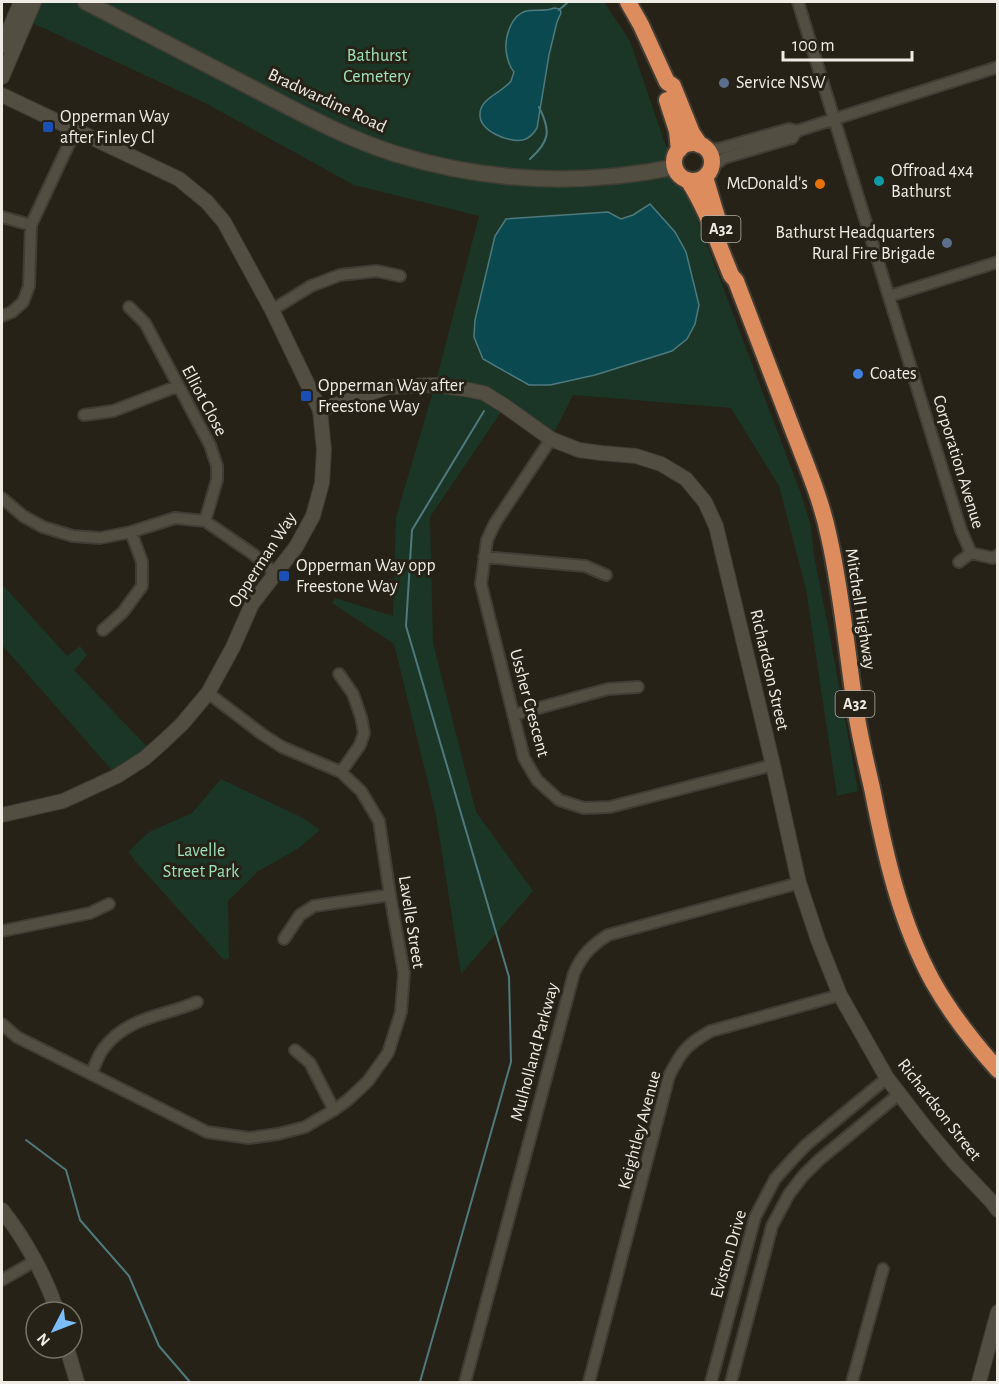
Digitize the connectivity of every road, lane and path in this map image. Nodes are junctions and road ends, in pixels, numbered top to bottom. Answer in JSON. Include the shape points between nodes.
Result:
{"nodes":[{"id":1,"x":21,"y":2,"type":"edge"},
{"id":2,"x":34,"y":2,"type":"edge"},
{"id":3,"x":86,"y":2,"type":"edge"},
{"id":4,"x":628,"y":2,"type":"edge"},
{"id":5,"x":798,"y":2,"type":"edge"},
{"id":6,"x":2,"y":46,"type":"edge"},
{"id":7,"x":998,"y":67,"type":"edge"},
{"id":8,"x":2,"y":77,"type":"edge"},
{"id":9,"x":667,"y":82,"type":"junction"},
{"id":10,"x":2,"y":95,"type":"edge"},
{"id":11,"x":834,"y":120,"type":"junction"},
{"id":12,"x":75,"y":131,"type":"junction"},
{"id":13,"x":797,"y":131,"type":"junction"},
{"id":14,"x":702,"y":146,"type":"junction"},
{"id":15,"x":679,"y":150,"type":"junction"},
{"id":16,"x":675,"y":167,"type":"junction"},
{"id":17,"x":708,"y":173,"type":"junction"},
{"id":18,"x":687,"y":180,"type":"junction"},
{"id":19,"x":2,"y":217,"type":"edge"},
{"id":20,"x":31,"y":225,"type":"junction"},
{"id":21,"x":998,"y":262,"type":"edge"},
{"id":22,"x":400,"y":276,"type":"dead end"},
{"id":23,"x":736,"y":281,"type":"junction"},
{"id":24,"x":890,"y":296,"type":"junction"},
{"id":25,"x":129,"y":308,"type":"dead end"},
{"id":26,"x":272,"y":310,"type":"junction"},
{"id":27,"x":2,"y":316,"type":"edge"},
{"id":28,"x":178,"y":386,"type":"junction"},
{"id":29,"x":320,"y":410,"type":"junction"},
{"id":30,"x":84,"y":415,"type":"dead end"},
{"id":31,"x":551,"y":439,"type":"junction"},
{"id":32,"x":2,"y":498,"type":"edge"},
{"id":33,"x":205,"y":520,"type":"junction"},
{"id":34,"x":131,"y":532,"type":"junction"},
{"id":35,"x":971,"y":553,"type":"junction"},
{"id":36,"x":998,"y":555,"type":"edge"},
{"id":37,"x":484,"y":557,"type":"junction"},
{"id":38,"x":959,"y":562,"type":"dead end"},
{"id":39,"x":275,"y":573,"type":"junction"},
{"id":40,"x":606,"y":575,"type":"dead end"},
{"id":41,"x":103,"y":630,"type":"dead end"},
{"id":42,"x":339,"y":674,"type":"dead end"},
{"id":43,"x":638,"y":687,"type":"dead end"},
{"id":44,"x":208,"y":693,"type":"junction"},
{"id":45,"x":513,"y":715,"type":"junction"},
{"id":46,"x":773,"y":765,"type":"junction"},
{"id":47,"x":341,"y":772,"type":"junction"},
{"id":48,"x":2,"y":815,"type":"edge"},
{"id":49,"x":799,"y":883,"type":"junction"},
{"id":50,"x":390,"y":895,"type":"junction"},
{"id":51,"x":109,"y":904,"type":"dead end"},
{"id":52,"x":2,"y":931,"type":"edge"},
{"id":53,"x":284,"y":939,"type":"dead end"},
{"id":54,"x":840,"y":995,"type":"junction"},
{"id":55,"x":197,"y":1002,"type":"dead end"},
{"id":56,"x":2,"y":1024,"type":"edge"},
{"id":57,"x":295,"y":1050,"type":"dead end"},
{"id":58,"x":998,"y":1070,"type":"edge"},
{"id":59,"x":91,"y":1074,"type":"junction"},
{"id":60,"x":887,"y":1078,"type":"junction"},
{"id":61,"x":899,"y":1094,"type":"junction"},
{"id":62,"x":334,"y":1110,"type":"junction"},
{"id":63,"x":2,"y":1210,"type":"edge"},
{"id":64,"x":998,"y":1210,"type":"edge"},
{"id":65,"x":35,"y":1261,"type":"junction"},
{"id":66,"x":883,"y":1269,"type":"dead end"},
{"id":67,"x":2,"y":1280,"type":"edge"},
{"id":68,"x":53,"y":1300,"type":"edge"},
{"id":69,"x":998,"y":1312,"type":"edge"},
{"id":70,"x":994,"y":1339,"type":"edge"},
{"id":71,"x":71,"y":1360,"type":"edge"},
{"id":72,"x":77,"y":1383,"type":"edge"},
{"id":73,"x":465,"y":1383,"type":"edge"},
{"id":74,"x":590,"y":1383,"type":"edge"},
{"id":75,"x":711,"y":1383,"type":"edge"},
{"id":76,"x":731,"y":1383,"type":"edge"},
{"id":77,"x":852,"y":1383,"type":"edge"},
{"id":78,"x":979,"y":1383,"type":"edge"}],
"edges":[{"from":1,"to":6,"type":"street"},
{"from":2,"to":8,"type":"street"},
{"from":3,"to":16,"type":"main road","name":"Bradwardine Road","via":[[332,129],[395,154],[463,171],[560,179],[612,177]]},
{"from":4,"to":9,"type":"highway","number":"A32"},
{"from":5,"to":11,"type":"street","name":"Corporation Avenue"},
{"from":7,"to":11,"type":"street"},
{"from":9,"to":14,"type":"highway","number":"A32","via":[[673,86],[692,133]]},
{"from":9,"to":15,"type":"highway","number":"A32","via":[[664,89]]},
{"from":10,"to":12,"type":"street","name":"Opperman Way"},
{"from":11,"to":13,"type":"street"},
{"from":11,"to":24,"type":"street","name":"Corporation Avenue"},
{"from":12,"to":20,"type":"street"},
{"from":12,"to":26,"type":"street","name":"Opperman Way","via":[[179,179],[207,202],[224,222]]},
{"from":13,"to":14,"type":"street","via":[[789,129],[718,149]]},
{"from":13,"to":17,"type":"street","via":[[792,138],[724,158]]},
{"from":14,"to":15,"type":"highway","via":[[688,144]]},
{"from":14,"to":17,"type":"highway","number":"A32","via":[[711,157]]},
{"from":15,"to":16,"type":"highway","number":"A32"},
{"from":16,"to":18,"type":"highway","number":"A32"},
{"from":17,"to":18,"type":"highway","via":[[694,181]]},
{"from":17,"to":23,"type":"highway","name":"Mitchell Highway","number":"A32","via":[[713,207],[736,269]]},
{"from":18,"to":23,"type":"highway","name":"Mitchell Highway","number":"A32"},
{"from":19,"to":20,"type":"street"},
{"from":20,"to":27,"type":"street","via":[[29,286],[23,302]]},
{"from":21,"to":24,"type":"street"},
{"from":22,"to":26,"type":"street","via":[[377,271],[340,275],[311,286]]},
{"from":23,"to":58,"type":"highway","name":"Mitchell Highway","number":"A32","via":[[809,470],[829,537],[856,714],[883,843],[903,911],[925,968],[941,996]]},
{"from":24,"to":35,"type":"street","name":"Corporation Avenue"},
{"from":25,"to":28,"type":"street","name":"Elliot Close","via":[[145,323]]},
{"from":26,"to":29,"type":"street","name":"Opperman Way"},
{"from":28,"to":30,"type":"street","via":[[113,411]]},
{"from":28,"to":33,"type":"street","name":"Elliot Close","via":[[217,466],[217,480]]},
{"from":29,"to":31,"type":"street","name":"Richardson Street","via":[[388,387],[464,388],[484,393]]},
{"from":29,"to":39,"type":"street","name":"Opperman Way","via":[[322,483],[313,516],[296,547]]},
{"from":31,"to":37,"type":"street","name":"Ussher Crescent","via":[[495,523]]},
{"from":31,"to":46,"type":"street","name":"Richardson Street","via":[[579,450],[636,456],[661,464],[686,479],[705,502],[716,526]]},
{"from":32,"to":34,"type":"street","via":[[43,527],[74,536],[100,538]]},
{"from":33,"to":34,"type":"street","via":[[175,518]]},
{"from":33,"to":39,"type":"street"},
{"from":34,"to":41,"type":"street","via":[[142,562],[142,586],[123,612]]},
{"from":35,"to":36,"type":"street","name":"Corporation Avenue","via":[[993,558]]},
{"from":35,"to":38,"type":"street","name":"Corporation Avenue"},
{"from":37,"to":40,"type":"street","via":[[585,566]]},
{"from":37,"to":45,"type":"street","name":"Ussher Crescent","via":[[481,584]]},
{"from":39,"to":44,"type":"street","name":"Opperman Way","via":[[252,604]]},
{"from":42,"to":47,"type":"street","via":[[353,694],[364,733]]},
{"from":43,"to":45,"type":"street","via":[[608,689]]},
{"from":44,"to":47,"type":"street","name":"Lavelle Street","via":[[282,747]]},
{"from":44,"to":48,"type":"street","name":"Opperman Way","via":[[164,741],[117,776],[63,801]]},
{"from":45,"to":46,"type":"street","name":"Ussher Crescent","via":[[524,758],[537,780],[559,800],[584,808],[610,807]]},
{"from":46,"to":49,"type":"street","name":"Richardson Street"},
{"from":47,"to":50,"type":"street","name":"Lavelle Street","via":[[361,791],[379,821]]},
{"from":49,"to":54,"type":"street","name":"Richardson Street"},
{"from":49,"to":73,"type":"street","name":"Mulholland Parkway","via":[[608,936],[585,953],[574,973]]},
{"from":50,"to":53,"type":"street","via":[[314,906],[300,915]]},
{"from":50,"to":62,"type":"street","name":"Lavelle Street","via":[[404,972],[401,1012],[388,1053],[368,1081]]},
{"from":51,"to":52,"type":"street","via":[[90,913]]},
{"from":54,"to":60,"type":"street","name":"Richardson Street"},
{"from":54,"to":74,"type":"street","name":"Keightley Avenue","via":[[711,1031],[685,1048],[669,1076]]},
{"from":55,"to":59,"type":"street","via":[[126,1027],[103,1050]]},
{"from":56,"to":59,"type":"street","name":"Lavelle Street","via":[[17,1037]]},
{"from":57,"to":62,"type":"street","via":[[310,1063]]},
{"from":59,"to":62,"type":"street","name":"Lavelle Street","via":[[207,1132],[249,1138],[278,1134],[305,1126]]},
{"from":60,"to":61,"type":"street","name":"Richardson Street"},
{"from":60,"to":75,"type":"street","name":"Eviston Drive","via":[[798,1154],[775,1179],[755,1218]]},
{"from":61,"to":64,"type":"street","name":"Richardson Street"},
{"from":61,"to":76,"type":"street","name":"Eviston Drive","via":[[819,1160],[789,1194],[772,1226]]},
{"from":63,"to":65,"type":"street"},
{"from":65,"to":67,"type":"street"},
{"from":65,"to":68,"type":"street"},
{"from":66,"to":77,"type":"street"},
{"from":69,"to":70,"type":"street"},
{"from":70,"to":78,"type":"street"},
{"from":71,"to":72,"type":"street"}]}
